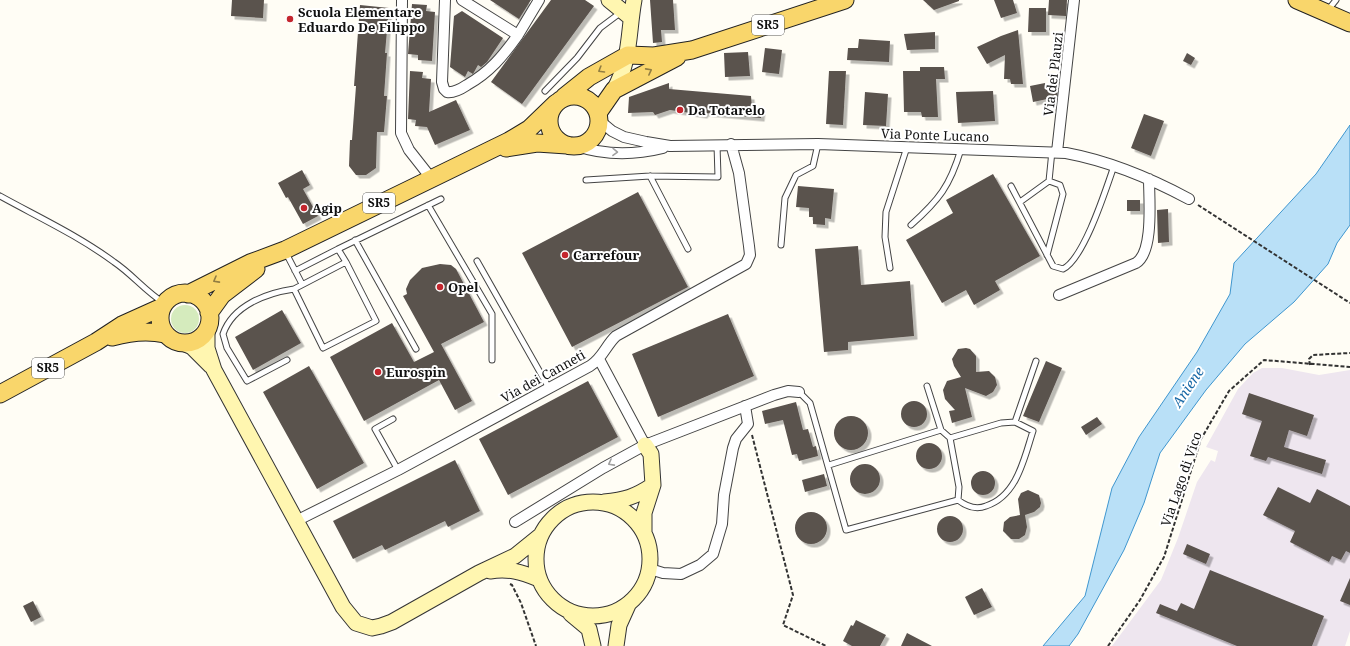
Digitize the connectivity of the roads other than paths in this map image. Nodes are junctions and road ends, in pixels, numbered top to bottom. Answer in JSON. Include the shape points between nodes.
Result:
{"nodes":[{"id":1,"x":402,"y":0,"type":"edge"},
{"id":2,"x":445,"y":0,"type":"edge"},
{"id":3,"x":462,"y":0,"type":"edge"},
{"id":4,"x":539,"y":0,"type":"edge"},
{"id":5,"x":609,"y":0,"type":"edge"},
{"id":6,"x":634,"y":0,"type":"edge"},
{"id":7,"x":845,"y":0,"type":"edge"},
{"id":8,"x":1074,"y":0,"type":"edge"},
{"id":9,"x":1297,"y":0,"type":"edge"},
{"id":10,"x":1331,"y":6,"type":"edge"},
{"id":11,"x":626,"y":14,"type":"junction"},
{"id":12,"x":1350,"y":23,"type":"edge"},
{"id":13,"x":518,"y":35,"type":"junction"},
{"id":14,"x":692,"y":50,"type":"junction"},
{"id":15,"x":628,"y":55,"type":"junction"},
{"id":16,"x":614,"y":90,"type":"junction"},
{"id":17,"x":555,"y":97,"type":"junction"},
{"id":18,"x":599,"y":117,"type":"junction"},
{"id":19,"x":731,"y":144,"type":"junction"},
{"id":20,"x":818,"y":144,"type":"junction"},
{"id":21,"x":717,"y":145,"type":"junction"},
{"id":22,"x":572,"y":146,"type":"junction"},
{"id":23,"x":670,"y":146,"type":"junction"},
{"id":24,"x":907,"y":147,"type":"junction"},
{"id":25,"x":962,"y":148,"type":"junction"},
{"id":26,"x":1054,"y":152,"type":"junction"},
{"id":27,"x":483,"y":155,"type":"junction"},
{"id":28,"x":1114,"y":166,"type":"junction"},
{"id":29,"x":650,"y":176,"type":"junction"},
{"id":30,"x":431,"y":178,"type":"junction"},
{"id":31,"x":1149,"y":179,"type":"junction"},
{"id":32,"x":586,"y":180,"type":"dead end"},
{"id":33,"x":1049,"y":181,"type":"junction"},
{"id":34,"x":1011,"y":186,"type":"dead end"},
{"id":35,"x":0,"y":196,"type":"edge"},
{"id":36,"x":441,"y":199,"type":"dead end"},
{"id":37,"x":1189,"y":199,"type":"road end"},
{"id":38,"x":1020,"y":202,"type":"junction"},
{"id":39,"x":428,"y":205,"type":"junction"},
{"id":40,"x":911,"y":225,"type":"dead end"},
{"id":41,"x":355,"y":240,"type":"junction"},
{"id":42,"x":781,"y":246,"type":"dead end"},
{"id":43,"x":338,"y":249,"type":"junction"},
{"id":44,"x":688,"y":249,"type":"dead end"},
{"id":45,"x":281,"y":251,"type":"junction"},
{"id":46,"x":1047,"y":255,"type":"junction"},
{"id":47,"x":477,"y":261,"type":"dead end"},
{"id":48,"x":346,"y":262,"type":"junction"},
{"id":49,"x":890,"y":268,"type":"dead end"},
{"id":50,"x":295,"y":271,"type":"junction"},
{"id":51,"x":302,"y":284,"type":"junction"},
{"id":52,"x":294,"y":289,"type":"junction"},
{"id":53,"x":188,"y":294,"type":"junction"},
{"id":54,"x":1059,"y":295,"type":"dead end"},
{"id":55,"x":163,"y":305,"type":"junction"},
{"id":56,"x":209,"y":313,"type":"junction"},
{"id":57,"x":207,"y":330,"type":"junction"},
{"id":58,"x":165,"y":334,"type":"junction"},
{"id":59,"x":96,"y":342,"type":"junction"},
{"id":60,"x":183,"y":343,"type":"junction"},
{"id":61,"x":416,"y":349,"type":"dead end"},
{"id":62,"x":599,"y":359,"type":"junction"},
{"id":63,"x":287,"y":360,"type":"dead end"},
{"id":64,"x":492,"y":360,"type":"dead end"},
{"id":65,"x":1036,"y":361,"type":"dead end"},
{"id":66,"x":214,"y":370,"type":"junction"},
{"id":67,"x":927,"y":386,"type":"dead end"},
{"id":68,"x":549,"y":388,"type":"junction"},
{"id":69,"x":800,"y":392,"type":"joint"},
{"id":70,"x":0,"y":394,"type":"edge"},
{"id":71,"x":745,"y":406,"type":"junction"},
{"id":72,"x":393,"y":419,"type":"dead end"},
{"id":73,"x":1015,"y":422,"type":"junction"},
{"id":74,"x":941,"y":430,"type":"junction"},
{"id":75,"x":950,"y":438,"type":"junction"},
{"id":76,"x":645,"y":445,"type":"junction"},
{"id":77,"x":828,"y":465,"type":"junction"},
{"id":78,"x":398,"y":470,"type":"junction"},
{"id":79,"x":653,"y":485,"type":"junction"},
{"id":80,"x":958,"y":500,"type":"junction"},
{"id":81,"x":595,"y":502,"type":"junction"},
{"id":82,"x":296,"y":521,"type":"junction"},
{"id":83,"x":515,"y":522,"type":"dead end"},
{"id":84,"x":644,"y":532,"type":"junction"},
{"id":85,"x":541,"y":535,"type":"junction"},
{"id":86,"x":656,"y":571,"type":"junction"},
{"id":87,"x":479,"y":573,"type":"junction"},
{"id":88,"x":539,"y":579,"type":"junction"},
{"id":89,"x":628,"y":605,"type":"junction"},
{"id":90,"x":567,"y":611,"type":"junction"},
{"id":91,"x":588,"y":629,"type":"junction"},
{"id":92,"x":593,"y":646,"type":"edge"},
{"id":93,"x":598,"y":646,"type":"edge"},
{"id":94,"x":616,"y":646,"type":"edge"}],
"edges":[{"from":1,"to":30,"type":"street","via":[[401,133],[409,150]]},
{"from":2,"to":13,"type":"street","via":[[442,82],[447,92],[462,88],[488,72]]},
{"from":3,"to":13,"type":"street"},
{"from":4,"to":13,"type":"street"},
{"from":5,"to":11,"type":"main road"},
{"from":6,"to":11,"type":"main road"},
{"from":7,"to":14,"type":"main road","number":"SR5"},
{"from":8,"to":26,"type":"street","name":"Via dei Plauzi"},
{"from":9,"to":10,"type":"main road"},
{"from":10,"to":12,"type":"main road"},
{"from":11,"to":15,"type":"main road"},
{"from":11,"to":17,"type":"lane","via":[[600,28],[577,58]]},
{"from":14,"to":15,"type":"main road","via":[[658,55]]},
{"from":16,"to":14,"type":"main road","one_way":true},
{"from":15,"to":16,"type":"main road"},
{"from":15,"to":17,"type":"main road","one_way":true},
{"from":16,"to":18,"type":"main road"},
{"from":17,"to":18,"type":"main road","via":[[577,96],[588,100]]},
{"from":17,"to":22,"type":"main road","via":[[549,114],[549,127],[559,142]]},
{"from":17,"to":27,"type":"main road","via":[[537,122],[520,135]]},
{"from":18,"to":22,"type":"main road","via":[[595,135],[584,144]]},
{"from":18,"to":23,"type":"street","name":"Via Ponte Lucano","via":[[612,131],[632,139]]},
{"from":19,"to":20,"type":"street","name":"Via Ponte Lucano"},
{"from":19,"to":21,"type":"street","name":"Via Ponte Lucano"},
{"from":19,"to":62,"type":"street","name":"Via dei Canneti","via":[[741,186],[749,246],[748,260],[738,269],[616,336]]},
{"from":20,"to":24,"type":"street","name":"Via Ponte Lucano"},
{"from":20,"to":42,"type":"lane","via":[[812,166],[796,175],[785,198]]},
{"from":21,"to":23,"type":"street","name":"Via Ponte Lucano"},
{"from":21,"to":29,"type":"lane","via":[[718,177]]},
{"from":22,"to":23,"type":"street","name":"Via Ponte Lucano","one_way":true,"via":[[594,151],[619,152],[646,151]]},
{"from":22,"to":27,"type":"main road","via":[[522,144]]},
{"from":24,"to":25,"type":"street","name":"Via Ponte Lucano"},
{"from":24,"to":49,"type":"lane","via":[[886,212],[885,237]]},
{"from":25,"to":26,"type":"street","name":"Via Ponte Lucano"},
{"from":25,"to":40,"type":"lane","via":[[950,180],[935,203]]},
{"from":26,"to":28,"type":"street","name":"Via Ponte Lucano","via":[[1075,154]]},
{"from":26,"to":33,"type":"lane"},
{"from":27,"to":30,"type":"main road","number":"SR5"},
{"from":28,"to":31,"type":"street","name":"Via Ponte Lucano"},
{"from":28,"to":46,"type":"lane","via":[[1092,226],[1078,253],[1067,267],[1060,270],[1053,266]]},
{"from":29,"to":32,"type":"lane"},
{"from":29,"to":44,"type":"lane"},
{"from":30,"to":45,"type":"main road","number":"SR5"},
{"from":31,"to":37,"type":"street","name":"Via Ponte Lucano"},
{"from":31,"to":54,"type":"street","via":[[1148,240],[1142,258],[1136,263]]},
{"from":33,"to":38,"type":"lane"},
{"from":33,"to":46,"type":"lane","via":[[1060,185],[1063,194]]},
{"from":34,"to":38,"type":"lane"},
{"from":35,"to":55,"type":"lane","via":[[110,258]]},
{"from":36,"to":39,"type":"lane"},
{"from":38,"to":46,"type":"lane"},
{"from":39,"to":41,"type":"lane"},
{"from":39,"to":64,"type":"lane","via":[[492,314]]},
{"from":41,"to":43,"type":"lane"},
{"from":41,"to":61,"type":"lane"},
{"from":43,"to":48,"type":"lane"},
{"from":43,"to":50,"type":"lane"},
{"from":45,"to":50,"type":"lane"},
{"from":45,"to":53,"type":"main road","one_way":true,"via":[[250,262]]},
{"from":45,"to":56,"type":"main road","via":[[222,295]]},
{"from":47,"to":68,"type":"lane"},
{"from":48,"to":51,"type":"lane"},
{"from":48,"to":52,"type":"lane","via":[[376,321],[323,348]]},
{"from":50,"to":51,"type":"lane"},
{"from":51,"to":52,"type":"lane"},
{"from":52,"to":63,"type":"lane","via":[[273,293],[248,305],[230,320],[223,334],[227,348],[247,381]]},
{"from":53,"to":55,"type":"main road","via":[[175,295]]},
{"from":53,"to":56,"type":"main road","via":[[202,300]]},
{"from":55,"to":58,"type":"main road","via":[[160,321]]},
{"from":55,"to":59,"type":"main road","via":[[122,325]]},
{"from":56,"to":57,"type":"main road"},
{"from":57,"to":60,"type":"main road","via":[[194,341]]},
{"from":57,"to":66,"type":"main road","via":[[207,348]]},
{"from":58,"to":59,"type":"main road","via":[[149,331],[128,332]]},
{"from":58,"to":60,"type":"main road","via":[[170,339]]},
{"from":59,"to":70,"type":"main road","number":"SR5"},
{"from":60,"to":66,"type":"main road","via":[[192,346]]},
{"from":62,"to":68,"type":"street","name":"Via dei Canneti"},
{"from":62,"to":76,"type":"street"},
{"from":65,"to":73,"type":"lane"},
{"from":66,"to":82,"type":"main road"},
{"from":67,"to":74,"type":"lane"},
{"from":68,"to":78,"type":"street","name":"Via dei Canneti"},
{"from":69,"to":71,"type":"street","via":[[783,392]]},
{"from":69,"to":77,"type":"lane","via":[[810,403]]},
{"from":71,"to":76,"type":"street"},
{"from":71,"to":86,"type":"street","via":[[748,421],[733,448],[724,494],[722,524],[713,554],[686,572],[676,574]]},
{"from":72,"to":78,"type":"lane","via":[[374,429]]},
{"from":73,"to":75,"type":"lane"},
{"from":73,"to":80,"type":"lane","via":[[1033,432],[1012,487],[1000,500],[984,507],[967,506]]},
{"from":74,"to":75,"type":"lane"},
{"from":74,"to":77,"type":"lane"},
{"from":75,"to":80,"type":"lane","via":[[959,487]]},
{"from":76,"to":79,"type":"main road","via":[[651,454]]},
{"from":76,"to":83,"type":"street","one_way":true},
{"from":77,"to":80,"type":"lane","via":[[846,530]]},
{"from":78,"to":82,"type":"street","name":"Via dei Canneti"},
{"from":79,"to":81,"type":"main road","via":[[631,498]]},
{"from":79,"to":84,"type":"main road","via":[[644,513]]},
{"from":81,"to":84,"type":"main road","via":[[612,505],[626,513]]},
{"from":81,"to":85,"type":"main road","via":[[578,504],[563,510],[550,521]]},
{"from":82,"to":87,"type":"main road","via":[[343,607],[351,619],[361,625],[374,627],[392,622]]},
{"from":84,"to":86,"type":"main road"},
{"from":85,"to":87,"type":"main road","via":[[515,556]]},
{"from":85,"to":88,"type":"main road","via":[[536,552]]},
{"from":86,"to":89,"type":"main road"},
{"from":87,"to":88,"type":"main road","via":[[515,570]]},
{"from":88,"to":90,"type":"main road","via":[[550,598]]},
{"from":89,"to":90,"type":"main road","via":[[598,616],[577,615]]},
{"from":89,"to":94,"type":"main road","via":[[619,625]]},
{"from":90,"to":91,"type":"main road"},
{"from":91,"to":92,"type":"main road"},
{"from":91,"to":93,"type":"lane"}]}
